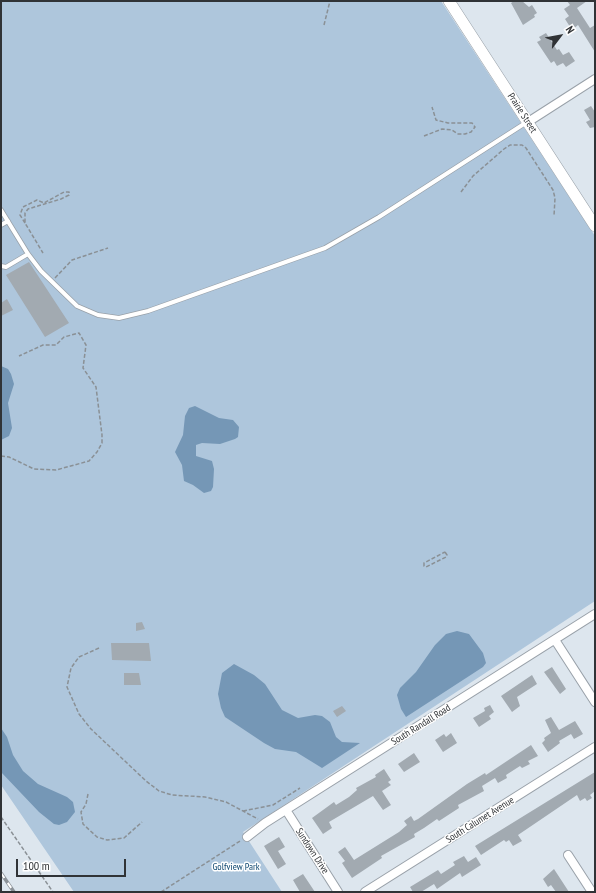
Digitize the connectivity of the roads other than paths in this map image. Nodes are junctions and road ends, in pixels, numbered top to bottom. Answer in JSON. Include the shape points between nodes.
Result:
{"nodes":[{"id":1,"x":449,"y":1,"type":"edge"},
{"id":2,"x":595,"y":79,"type":"edge"},
{"id":3,"x":528,"y":122,"type":"junction"},
{"id":4,"x":1,"y":210,"type":"edge"},
{"id":5,"x":8,"y":220,"type":"junction"},
{"id":6,"x":1,"y":225,"type":"edge"},
{"id":7,"x":595,"y":226,"type":"edge"},
{"id":8,"x":28,"y":254,"type":"junction"},
{"id":9,"x":1,"y":266,"type":"edge"},
{"id":10,"x":595,"y":614,"type":"edge"},
{"id":11,"x":555,"y":640,"type":"junction"},
{"id":12,"x":595,"y":702,"type":"edge"},
{"id":13,"x":595,"y":747,"type":"edge"},
{"id":14,"x":286,"y":810,"type":"junction"},
{"id":15,"x":247,"y":837,"type":"road end"},
{"id":16,"x":568,"y":855,"type":"dead end"},
{"id":17,"x":338,"y":892,"type":"edge"},
{"id":18,"x":365,"y":892,"type":"edge"},
{"id":19,"x":592,"y":892,"type":"edge"}],
"edges":[{"from":1,"to":3,"type":"street","name":"Prairie Street"},
{"from":2,"to":3,"type":"street"},
{"from":3,"to":7,"type":"street","name":"Prairie Street"},
{"from":3,"to":8,"type":"lane","via":[[379,218],[325,248],[148,311],[119,318],[98,315],[77,306],[41,271]]},
{"from":4,"to":5,"type":"lane"},
{"from":5,"to":6,"type":"lane"},
{"from":5,"to":8,"type":"lane"},
{"from":8,"to":9,"type":"lane","via":[[6,267]]},
{"from":10,"to":11,"type":"street","name":"South Randall Road"},
{"from":11,"to":12,"type":"street"},
{"from":11,"to":14,"type":"street","name":"South Randall Road"},
{"from":13,"to":18,"type":"street","name":"South Calumet Avenue"},
{"from":14,"to":15,"type":"street","name":"South Randall Road"},
{"from":14,"to":17,"type":"street","name":"Sundown Drive"},
{"from":16,"to":19,"type":"street"}]}
